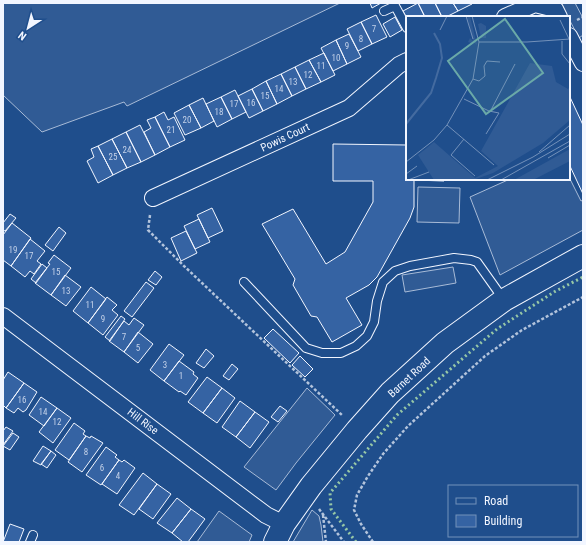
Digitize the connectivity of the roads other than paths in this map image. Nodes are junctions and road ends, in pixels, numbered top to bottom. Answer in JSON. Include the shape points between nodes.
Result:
{"nodes":[{"id":1,"x":535,"y":3,"type":"edge"},
{"id":2,"x":384,"y":11,"type":"dead end"},
{"id":3,"x":508,"y":16,"type":"edge"},
{"id":4,"x":558,"y":16,"type":"edge"},
{"id":5,"x":406,"y":26,"type":"edge"},
{"id":6,"x":570,"y":38,"type":"edge"},
{"id":7,"x":406,"y":62,"type":"edge"},
{"id":8,"x":583,"y":63,"type":"edge"},
{"id":9,"x":153,"y":198,"type":"road end"},
{"id":10,"x":583,"y":256,"type":"edge"},
{"id":11,"x":244,"y":282,"type":"dead end"},
{"id":12,"x":504,"y":300,"type":"junction"},
{"id":13,"x":3,"y":316,"type":"edge"},
{"id":14,"x":280,"y":533,"type":"edge"}],
"edges":[{"from":1,"to":3,"type":"street"},
{"from":1,"to":4,"type":"street","via":[[555,9]]},
{"from":2,"to":5,"type":"lane","via":[[395,6]]},
{"from":6,"to":8,"type":"street"},
{"from":7,"to":9,"type":"street","name":"Powis Court","via":[[349,108]]},
{"from":10,"to":12,"type":"main road","name":"Barnet Road"},
{"from":11,"to":12,"type":"lane","via":[[306,348],[322,354],[340,353],[356,346],[367,336],[374,322],[376,301],[384,282],[394,272],[410,266],[454,258],[472,260],[477,262]]},
{"from":12,"to":14,"type":"main road","name":"Barnet Road","via":[[445,343],[390,393],[311,486]]},
{"from":13,"to":14,"type":"street","name":"Hill Rise","via":[[266,514]]}]}
